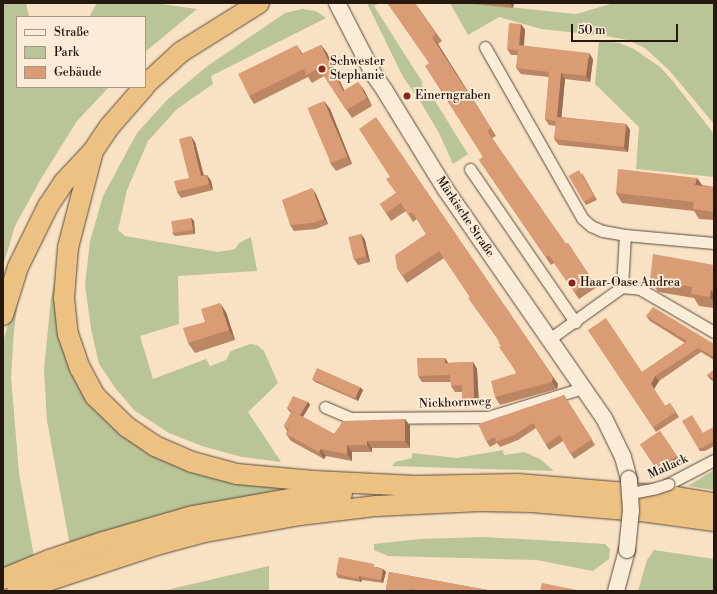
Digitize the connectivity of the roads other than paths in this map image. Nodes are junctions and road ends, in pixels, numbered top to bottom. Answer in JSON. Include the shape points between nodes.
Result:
{"nodes":[{"id":1,"x":249,"y":3,"type":"edge"},
{"id":2,"x":259,"y":3,"type":"edge"},
{"id":3,"x":336,"y":3,"type":"edge"},
{"id":4,"x":344,"y":3,"type":"edge"},
{"id":5,"x":206,"y":36,"type":"junction"},
{"id":6,"x":485,"y":47,"type":"dead end"},
{"id":7,"x":146,"y":84,"type":"edge"},
{"id":8,"x":142,"y":88,"type":"edge"},
{"id":9,"x":386,"y":91,"type":"junction"},
{"id":10,"x":93,"y":151,"type":"junction"},
{"id":11,"x":470,"y":169,"type":"dead end"},
{"id":12,"x":625,"y":235,"type":"junction"},
{"id":13,"x":714,"y":243,"type":"edge"},
{"id":14,"x":622,"y":287,"type":"junction"},
{"id":15,"x":3,"y":315,"type":"edge"},
{"id":16,"x":575,"y":322,"type":"junction"},
{"id":17,"x":714,"y":332,"type":"edge"},
{"id":18,"x":548,"y":340,"type":"junction"},
{"id":19,"x":583,"y":388,"type":"junction"},
{"id":20,"x":325,"y":407,"type":"dead end"},
{"id":21,"x":714,"y":460,"type":"edge"},
{"id":22,"x":472,"y":485,"type":"junction"},
{"id":23,"x":630,"y":486,"type":"junction"},
{"id":24,"x":714,"y":503,"type":"edge"},
{"id":25,"x":714,"y":521,"type":"edge"},
{"id":26,"x":104,"y":551,"type":"junction"},
{"id":27,"x":11,"y":581,"type":"edge"},
{"id":28,"x":616,"y":591,"type":"edge"}],
"edges":[{"from":1,"to":5,"type":"highway","via":[[226,18]]},
{"from":2,"to":5,"type":"highway"},
{"from":3,"to":9,"type":"main road","name":"Märkische Straße","via":[[374,75]]},
{"from":4,"to":9,"type":"main road","name":"Märkische Straße"},
{"from":5,"to":7,"type":"highway","via":[[181,52]]},
{"from":6,"to":12,"type":"street","via":[[582,218],[591,226],[603,231]]},
{"from":8,"to":10,"type":"highway","via":[[110,126]]},
{"from":9,"to":18,"type":"main road","name":"Märkische Straße","via":[[446,190]]},
{"from":10,"to":15,"type":"highway","via":[[64,182],[48,206],[18,267]]},
{"from":10,"to":22,"type":"highway","via":[[68,248],[64,298],[68,334],[80,368],[95,396],[127,427],[155,446],[192,462],[237,474],[322,482],[416,486]]},
{"from":11,"to":16,"type":"street"},
{"from":12,"to":13,"type":"street"},
{"from":12,"to":14,"type":"street"},
{"from":14,"to":16,"type":"street"},
{"from":14,"to":17,"type":"street","via":[[640,289]]},
{"from":16,"to":18,"type":"street"},
{"from":18,"to":19,"type":"main road","name":"Märkische Straße"},
{"from":19,"to":20,"type":"street","name":"Nickhornweg","via":[[488,417],[351,418]]},
{"from":19,"to":23,"type":"main road","name":"Märkische Straße","via":[[613,435],[623,457]]},
{"from":21,"to":23,"type":"street","name":"Mallack","bridge":true,"via":[[656,488]]},
{"from":22,"to":24,"type":"highway","via":[[518,484],[675,497]]},
{"from":22,"to":26,"type":"highway","via":[[430,493],[305,496],[193,516]]},
{"from":23,"to":28,"type":"main road","name":"Märkische Straße","bridge":true,"via":[[631,516],[627,550]]},
{"from":25,"to":26,"type":"highway","via":[[648,512],[532,502],[480,501],[376,506],[300,515],[205,532],[156,545]]},
{"from":26,"to":27,"type":"highway"}]}
